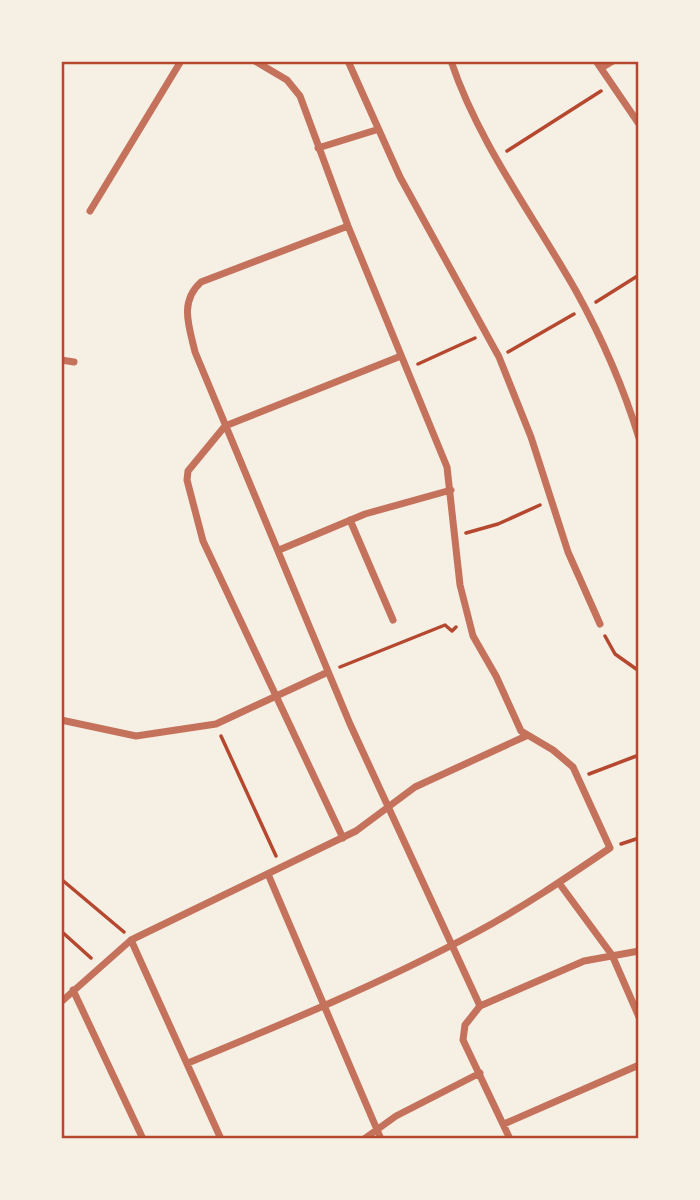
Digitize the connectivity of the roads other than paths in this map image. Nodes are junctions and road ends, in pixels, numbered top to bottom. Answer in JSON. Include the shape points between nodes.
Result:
{"nodes":[{"id":1,"x":181,"y":61,"type":"edge"},
{"id":2,"x":255,"y":61,"type":"edge"},
{"id":3,"x":348,"y":61,"type":"edge"},
{"id":4,"x":451,"y":61,"type":"edge"},
{"id":5,"x":613,"y":61,"type":"edge"},
{"id":6,"x":598,"y":65,"type":"edge"},
{"id":7,"x":639,"y":124,"type":"edge"},
{"id":8,"x":376,"y":130,"type":"junction"},
{"id":9,"x":318,"y":148,"type":"junction"},
{"id":10,"x":90,"y":211,"type":"dead end"},
{"id":11,"x":348,"y":226,"type":"junction"},
{"id":12,"x":401,"y":356,"type":"junction"},
{"id":13,"x":61,"y":360,"type":"edge"},
{"id":14,"x":74,"y":362,"type":"dead end"},
{"id":15,"x":225,"y":426,"type":"junction"},
{"id":16,"x":639,"y":438,"type":"edge"},
{"id":17,"x":452,"y":490,"type":"junction"},
{"id":18,"x":350,"y":520,"type":"junction"},
{"id":19,"x":279,"y":550,"type":"junction"},
{"id":20,"x":393,"y":620,"type":"dead end"},
{"id":21,"x":600,"y":624,"type":"road end"},
{"id":22,"x":328,"y":672,"type":"junction"},
{"id":23,"x":276,"y":694,"type":"junction"},
{"id":24,"x":61,"y":720,"type":"edge"},
{"id":25,"x":526,"y":736,"type":"junction"},
{"id":26,"x":387,"y":806,"type":"junction"},
{"id":27,"x":343,"y":838,"type":"junction"},
{"id":28,"x":268,"y":874,"type":"junction"},
{"id":29,"x":559,"y":883,"type":"junction"},
{"id":30,"x":131,"y":940,"type":"junction"},
{"id":31,"x":451,"y":946,"type":"junction"},
{"id":32,"x":639,"y":951,"type":"edge"},
{"id":33,"x":612,"y":955,"type":"junction"},
{"id":34,"x":74,"y":990,"type":"junction"},
{"id":35,"x":61,"y":1002,"type":"edge"},
{"id":36,"x":325,"y":1006,"type":"junction"},
{"id":37,"x":480,"y":1006,"type":"junction"},
{"id":38,"x":639,"y":1017,"type":"edge"},
{"id":39,"x":188,"y":1063,"type":"junction"},
{"id":40,"x":639,"y":1065,"type":"edge"},
{"id":41,"x":480,"y":1073,"type":"junction"},
{"id":42,"x":504,"y":1124,"type":"junction"},
{"id":43,"x":377,"y":1130,"type":"junction"},
{"id":44,"x":143,"y":1139,"type":"edge"},
{"id":45,"x":221,"y":1139,"type":"edge"},
{"id":46,"x":364,"y":1139,"type":"edge"},
{"id":47,"x":381,"y":1139,"type":"edge"},
{"id":48,"x":510,"y":1139,"type":"edge"}],
"edges":[{"from":1,"to":10,"type":"street"},
{"from":2,"to":9,"type":"street","via":[[294,87]]},
{"from":3,"to":8,"type":"street"},
{"from":4,"to":16,"type":"street","via":[[496,158],[599,334]]},
{"from":5,"to":6,"type":"street"},
{"from":6,"to":7,"type":"street"},
{"from":8,"to":9,"type":"street"},
{"from":8,"to":21,"type":"street","via":[[499,357],[568,552]]},
{"from":9,"to":11,"type":"street"},
{"from":11,"to":12,"type":"street"},
{"from":11,"to":15,"type":"street","via":[[212,276],[191,293],[186,311],[193,342]]},
{"from":12,"to":15,"type":"street"},
{"from":12,"to":17,"type":"street","via":[[441,448]]},
{"from":13,"to":14,"type":"street"},
{"from":15,"to":19,"type":"street"},
{"from":15,"to":23,"type":"street","via":[[191,465],[187,480],[203,541]]},
{"from":17,"to":18,"type":"street"},
{"from":17,"to":25,"type":"street","via":[[460,585],[473,636]]},
{"from":18,"to":19,"type":"street"},
{"from":18,"to":20,"type":"street"},
{"from":19,"to":22,"type":"street"},
{"from":22,"to":23,"type":"street"},
{"from":22,"to":26,"type":"street"},
{"from":23,"to":24,"type":"street","via":[[216,724],[136,736]]},
{"from":23,"to":27,"type":"street"},
{"from":25,"to":26,"type":"street","via":[[415,787]]},
{"from":25,"to":29,"type":"street","via":[[554,750],[573,767],[610,848]]},
{"from":26,"to":27,"type":"street"},
{"from":26,"to":31,"type":"street"},
{"from":27,"to":28,"type":"street"},
{"from":28,"to":30,"type":"street"},
{"from":28,"to":36,"type":"street"},
{"from":29,"to":31,"type":"street"},
{"from":29,"to":33,"type":"street"},
{"from":30,"to":34,"type":"street"},
{"from":30,"to":39,"type":"street"},
{"from":31,"to":36,"type":"street"},
{"from":31,"to":37,"type":"street"},
{"from":32,"to":33,"type":"street"},
{"from":33,"to":37,"type":"street","via":[[584,961]]},
{"from":33,"to":38,"type":"street"},
{"from":34,"to":35,"type":"street"},
{"from":34,"to":44,"type":"street"},
{"from":36,"to":39,"type":"street"},
{"from":36,"to":43,"type":"street"},
{"from":37,"to":41,"type":"street","via":[[463,1032],[463,1040]]},
{"from":39,"to":45,"type":"street"},
{"from":40,"to":42,"type":"street"},
{"from":41,"to":42,"type":"street"},
{"from":41,"to":43,"type":"street"},
{"from":42,"to":48,"type":"street"},
{"from":43,"to":46,"type":"street"},
{"from":43,"to":47,"type":"street"}]}
